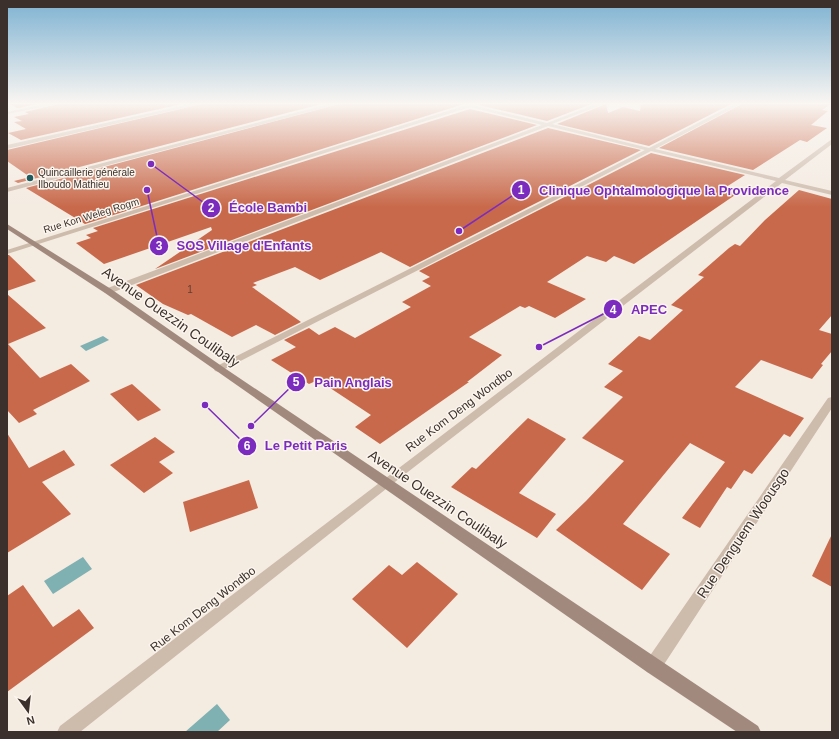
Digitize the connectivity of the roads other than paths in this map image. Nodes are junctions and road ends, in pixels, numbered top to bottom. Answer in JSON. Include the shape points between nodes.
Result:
{"nodes":[{"id":1,"x":50,"y":137,"type":"edge"},
{"id":2,"x":210,"y":137,"type":"edge"},
{"id":3,"x":371,"y":137,"type":"edge"},
{"id":4,"x":514,"y":137,"type":"edge"},
{"id":5,"x":605,"y":137,"type":"edge"},
{"id":6,"x":675,"y":137,"type":"edge"},
{"id":7,"x":832,"y":141,"type":"edge"},
{"id":8,"x":7,"y":147,"type":"edge"},
{"id":9,"x":652,"y":149,"type":"junction"},
{"id":10,"x":781,"y":181,"type":"junction"},
{"id":11,"x":7,"y":190,"type":"edge"},
{"id":12,"x":832,"y":193,"type":"edge"},
{"id":13,"x":7,"y":226,"type":"edge"},
{"id":14,"x":34,"y":243,"type":"junction"},
{"id":15,"x":7,"y":252,"type":"edge"},
{"id":16,"x":108,"y":291,"type":"junction"},
{"id":17,"x":219,"y":369,"type":"junction"},
{"id":18,"x":832,"y":400,"type":"edge"},
{"id":19,"x":387,"y":482,"type":"junction"},
{"id":20,"x":653,"y":666,"type":"junction"},
{"id":21,"x":66,"y":732,"type":"edge"},
{"id":22,"x":752,"y":732,"type":"edge"}],
"edges":[{"from":1,"to":8,"type":"street"},
{"from":2,"to":11,"type":"street"},
{"from":3,"to":14,"type":"street","name":"Rue Kon Weleg Rogm"},
{"from":4,"to":16,"type":"street"},
{"from":5,"to":9,"type":"street"},
{"from":6,"to":9,"type":"street"},
{"from":7,"to":10,"type":"street","name":"Rue Kom Deng Wondbo"},
{"from":9,"to":10,"type":"street"},
{"from":9,"to":17,"type":"street"},
{"from":10,"to":12,"type":"street"},
{"from":10,"to":19,"type":"street","name":"Rue Kom Deng Wondbo"},
{"from":13,"to":14,"type":"main road","name":"Avenue Ouezzin Coulibaly"},
{"from":14,"to":15,"type":"street","name":"Rue Kon Weleg Rogm"},
{"from":14,"to":16,"type":"main road","name":"Avenue Ouezzin Coulibaly"},
{"from":16,"to":17,"type":"main road","name":"Avenue Ouezzin Coulibaly"},
{"from":17,"to":19,"type":"main road","name":"Avenue Ouezzin Coulibaly"},
{"from":18,"to":20,"type":"street","name":"Rue Denguem Woousgo"},
{"from":19,"to":20,"type":"main road","name":"Avenue Ouezzin Coulibaly"},
{"from":19,"to":21,"type":"street","name":"Rue Kom Deng Wondbo"},
{"from":20,"to":22,"type":"main road","name":"Avenue Ouezzin Coulibaly"}]}
